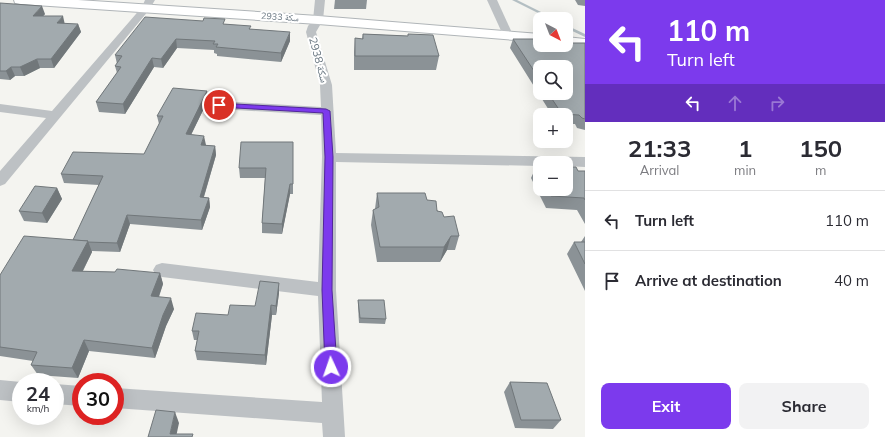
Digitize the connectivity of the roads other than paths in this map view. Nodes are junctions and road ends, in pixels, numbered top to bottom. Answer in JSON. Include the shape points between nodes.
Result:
{"nodes":[{"id":1,"x":20,"y":0,"type":"edge"},
{"id":2,"x":320,"y":0,"type":"edge"},
{"id":3,"x":492,"y":0,"type":"edge"},
{"id":4,"x":148,"y":4,"type":"edge"},
{"id":5,"x":318,"y":20,"type":"junction"},
{"id":6,"x":508,"y":35,"type":"junction"},
{"id":7,"x":533,"y":37,"type":"edge"},
{"id":8,"x":573,"y":41,"type":"edge"},
{"id":9,"x":585,"y":42,"type":"edge"},
{"id":10,"x":219,"y":105,"type":"dead end"},
{"id":11,"x":0,"y":108,"type":"edge"},
{"id":12,"x":326,"y":111,"type":"junction"},
{"id":13,"x":56,"y":115,"type":"junction"},
{"id":14,"x":329,"y":157,"type":"junction"},
{"id":15,"x":585,"y":162,"type":"edge"},
{"id":16,"x":0,"y":181,"type":"edge"},
{"id":17,"x":162,"y":270,"type":"dead end"},
{"id":18,"x":327,"y":290,"type":"junction"},
{"id":19,"x":0,"y":390,"type":"edge"},
{"id":20,"x":12,"y":391,"type":"edge"},
{"id":21,"x":124,"y":399,"type":"edge"},
{"id":22,"x":334,"y":413,"type":"junction"},
{"id":23,"x":334,"y":437,"type":"edge"}],
"edges":[{"from":1,"to":4,"type":"street","name":"سكة 2933"},
{"from":2,"to":5,"type":"street","name":"سكة 2938"},
{"from":3,"to":6,"type":"street"},
{"from":4,"to":5,"type":"street","name":"سكة 2933"},
{"from":4,"to":13,"type":"street"},
{"from":5,"to":6,"type":"street","name":"سكة 2933"},
{"from":5,"to":12,"type":"street","name":"سكة 2938","via":[[311,32],[325,78]]},
{"from":6,"to":7,"type":"street","name":"سكة 2933"},
{"from":8,"to":9,"type":"street"},
{"from":10,"to":12,"type":"street"},
{"from":11,"to":13,"type":"street"},
{"from":12,"to":14,"type":"street","name":"سكة 2938"},
{"from":13,"to":16,"type":"street"},
{"from":14,"to":15,"type":"street"},
{"from":14,"to":18,"type":"street","name":"سكة 2938"},
{"from":17,"to":18,"type":"street"},
{"from":18,"to":22,"type":"street","name":"سكة 2938"},
{"from":19,"to":20,"type":"street"},
{"from":21,"to":22,"type":"street"},
{"from":22,"to":23,"type":"street","name":"سكة 2938"}]}
